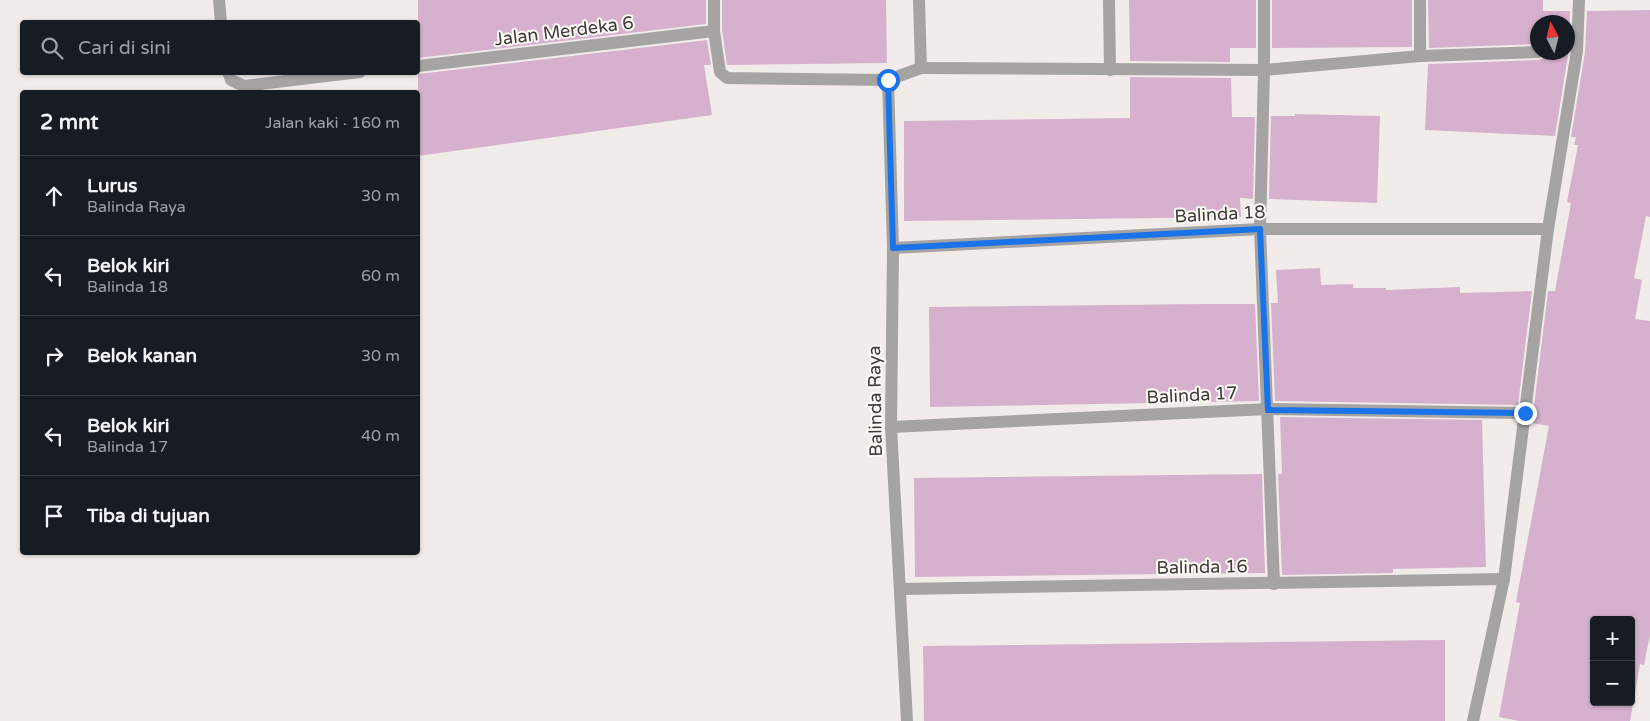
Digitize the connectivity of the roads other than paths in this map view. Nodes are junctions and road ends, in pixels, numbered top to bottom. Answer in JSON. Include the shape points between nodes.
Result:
{"nodes":[{"id":1,"x":219,"y":0,"type":"edge"},
{"id":2,"x":714,"y":0,"type":"edge"},
{"id":3,"x":919,"y":0,"type":"edge"},
{"id":4,"x":1109,"y":0,"type":"edge"},
{"id":5,"x":1264,"y":0,"type":"edge"},
{"id":6,"x":1420,"y":0,"type":"edge"},
{"id":7,"x":1579,"y":0,"type":"edge"},
{"id":8,"x":221,"y":20,"type":"edge"},
{"id":9,"x":1575,"y":29,"type":"edge"},
{"id":10,"x":714,"y":30,"type":"junction"},
{"id":11,"x":1530,"y":52,"type":"edge"},
{"id":12,"x":1420,"y":56,"type":"junction"},
{"id":13,"x":1571,"y":60,"type":"edge"},
{"id":14,"x":420,"y":66,"type":"edge"},
{"id":15,"x":921,"y":68,"type":"junction"},
{"id":16,"x":1110,"y":70,"type":"junction"},
{"id":17,"x":1264,"y":70,"type":"junction"},
{"id":18,"x":229,"y":75,"type":"edge"},
{"id":19,"x":335,"y":75,"type":"edge"},
{"id":20,"x":888,"y":80,"type":"junction"},
{"id":21,"x":1548,"y":228,"type":"junction"},
{"id":22,"x":1260,"y":229,"type":"junction"},
{"id":23,"x":893,"y":248,"type":"junction"},
{"id":24,"x":1268,"y":410,"type":"junction"},
{"id":25,"x":1525,"y":413,"type":"junction"},
{"id":26,"x":891,"y":427,"type":"junction"},
{"id":27,"x":1504,"y":579,"type":"junction"},
{"id":28,"x":1274,"y":584,"type":"junction"},
{"id":29,"x":901,"y":589,"type":"junction"},
{"id":30,"x":907,"y":721,"type":"edge"},
{"id":31,"x":1473,"y":721,"type":"edge"}],
"edges":[{"from":1,"to":8,"type":"street"},
{"from":2,"to":10,"type":"street"},
{"from":3,"to":15,"type":"street"},
{"from":4,"to":16,"type":"street"},
{"from":5,"to":17,"type":"street"},
{"from":6,"to":12,"type":"street"},
{"from":7,"to":9,"type":"street"},
{"from":10,"to":14,"type":"street","name":"Jalan Merdeka 6"},
{"from":10,"to":20,"type":"street","via":[[720,72],[727,78]]},
{"from":11,"to":12,"type":"street"},
{"from":12,"to":17,"type":"street"},
{"from":13,"to":21,"type":"street"},
{"from":15,"to":16,"type":"street"},
{"from":15,"to":20,"type":"street"},
{"from":16,"to":17,"type":"street"},
{"from":17,"to":22,"type":"street"},
{"from":18,"to":19,"type":"street","via":[[231,80],[244,86]]},
{"from":20,"to":23,"type":"street","name":"Balinda Raya"},
{"from":21,"to":22,"type":"street","name":"Balinda 18"},
{"from":21,"to":25,"type":"street"},
{"from":22,"to":23,"type":"street","name":"Balinda 18"},
{"from":22,"to":24,"type":"street"},
{"from":23,"to":26,"type":"street","name":"Balinda Raya"},
{"from":24,"to":25,"type":"street","name":"Balinda 17"},
{"from":24,"to":26,"type":"street","name":"Balinda 17"},
{"from":24,"to":28,"type":"street"},
{"from":25,"to":27,"type":"street"},
{"from":26,"to":29,"type":"street","name":"Balinda Raya"},
{"from":27,"to":28,"type":"street","name":"Balinda 16"},
{"from":27,"to":31,"type":"street"},
{"from":28,"to":29,"type":"street","name":"Balinda 16"},
{"from":29,"to":30,"type":"street","name":"Balinda Raya"}]}
